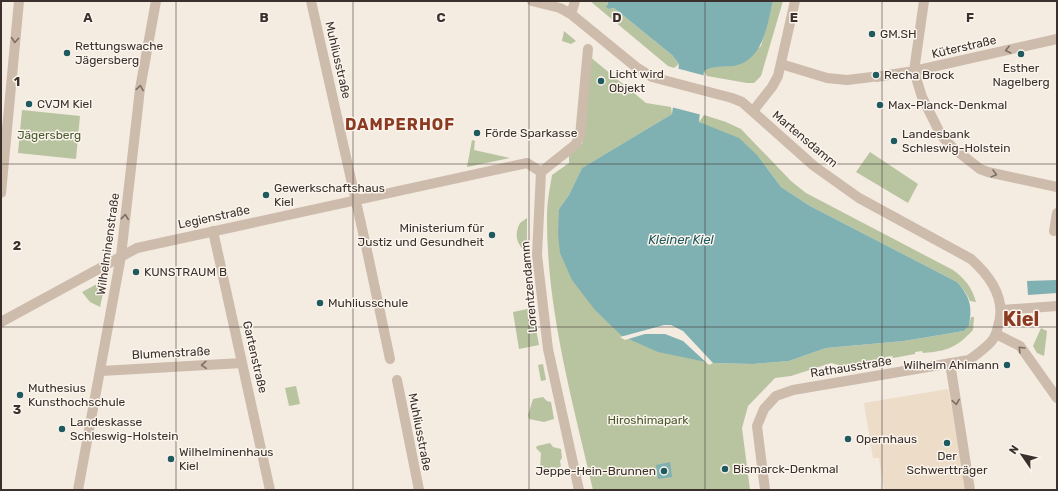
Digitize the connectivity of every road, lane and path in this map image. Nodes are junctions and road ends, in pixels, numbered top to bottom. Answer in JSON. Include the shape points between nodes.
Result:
{"nodes":[{"id":1,"x":19,"y":1,"type":"edge"},
{"id":2,"x":156,"y":1,"type":"edge"},
{"id":3,"x":311,"y":1,"type":"edge"},
{"id":4,"x":532,"y":1,"type":"edge"},
{"id":5,"x":575,"y":1,"type":"edge"},
{"id":6,"x":795,"y":1,"type":"edge"},
{"id":7,"x":924,"y":1,"type":"edge"},
{"id":8,"x":571,"y":14,"type":"junction"},
{"id":9,"x":1057,"y":39,"type":"edge"},
{"id":10,"x":588,"y":49,"type":"dead end"},
{"id":11,"x":781,"y":64,"type":"junction"},
{"id":12,"x":914,"y":71,"type":"junction"},
{"id":13,"x":753,"y":111,"type":"junction"},
{"id":14,"x":541,"y":172,"type":"junction"},
{"id":15,"x":1057,"y":187,"type":"edge"},
{"id":16,"x":1,"y":193,"type":"edge"},
{"id":17,"x":356,"y":200,"type":"junction"},
{"id":18,"x":1057,"y":213,"type":"edge"},
{"id":19,"x":214,"y":231,"type":"junction"},
{"id":20,"x":1054,"y":231,"type":"dead end"},
{"id":21,"x":121,"y":256,"type":"junction"},
{"id":22,"x":1057,"y":306,"type":"edge"},
{"id":23,"x":1001,"y":310,"type":"junction"},
{"id":24,"x":1,"y":322,"type":"edge"},
{"id":25,"x":996,"y":334,"type":"junction"},
{"id":26,"x":390,"y":359,"type":"dead end"},
{"id":27,"x":242,"y":363,"type":"junction"},
{"id":28,"x":950,"y":363,"type":"junction"},
{"id":29,"x":101,"y":371,"type":"junction"},
{"id":30,"x":397,"y":380,"type":"dead end"},
{"id":31,"x":1057,"y":398,"type":"edge"},
{"id":32,"x":78,"y":490,"type":"edge"},
{"id":33,"x":270,"y":490,"type":"edge"},
{"id":34,"x":419,"y":490,"type":"edge"},
{"id":35,"x":579,"y":490,"type":"edge"},
{"id":36,"x":765,"y":490,"type":"edge"},
{"id":37,"x":970,"y":490,"type":"edge"}],
"edges":[{"from":1,"to":16,"type":"street","one_way":true},
{"from":21,"to":2,"type":"street","name":"Wilhelminenstraße","one_way":true,"via":[[140,89]]},
{"from":3,"to":17,"type":"street","name":"Muhliusstraße"},
{"from":4,"to":8,"type":"street","name":"Martensdamm","via":[[560,8]]},
{"from":5,"to":8,"type":"street"},
{"from":6,"to":11,"type":"street"},
{"from":7,"to":12,"type":"street"},
{"from":8,"to":13,"type":"street","name":"Martensdamm","via":[[652,77],[732,98]]},
{"from":9,"to":12,"type":"street","name":"Küterstraße","one_way":true},
{"from":10,"to":14,"type":"street","via":[[580,136],[575,146]]},
{"from":11,"to":12,"type":"street","name":"Küterstraße","via":[[827,78],[847,80]]},
{"from":11,"to":13,"type":"street","via":[[772,87]]},
{"from":12,"to":15,"type":"street","one_way":true,"via":[[922,97],[936,125],[952,147],[980,169]]},
{"from":13,"to":23,"type":"street","name":"Martensdamm","via":[[814,166],[859,198],[971,259],[982,269],[998,294]]},
{"from":14,"to":17,"type":"street","name":"Legienstraße","via":[[527,163]]},
{"from":14,"to":35,"type":"street","name":"Lorentzendamm","via":[[537,254],[548,349]]},
{"from":17,"to":19,"type":"street","name":"Legienstraße"},
{"from":17,"to":26,"type":"street","name":"Muhliusstraße"},
{"from":18,"to":20,"type":"street"},
{"from":19,"to":21,"type":"street","name":"Legienstraße","via":[[138,248]]},
{"from":19,"to":27,"type":"street","name":"Gartenstraße"},
{"from":21,"to":24,"type":"street","name":"Legienstraße"},
{"from":21,"to":29,"type":"street","name":"Wilhelminenstraße"},
{"from":22,"to":23,"type":"street"},
{"from":23,"to":25,"type":"street","name":"Rathausstraße"},
{"from":25,"to":28,"type":"street","name":"Rathausstraße","via":[[991,342],[969,360]]},
{"from":31,"to":25,"type":"street","one_way":true,"via":[[1020,346]]},
{"from":27,"to":29,"type":"street","name":"Blumenstraße","one_way":true},
{"from":27,"to":33,"type":"street","name":"Gartenstraße"},
{"from":28,"to":36,"type":"street","name":"Rathausstraße","via":[[793,390],[776,396],[764,409],[757,426]]},
{"from":28,"to":37,"type":"street","one_way":true},
{"from":29,"to":32,"type":"street","name":"Wilhelminenstraße"},
{"from":30,"to":34,"type":"street","name":"Muhliusstraße"}]}
